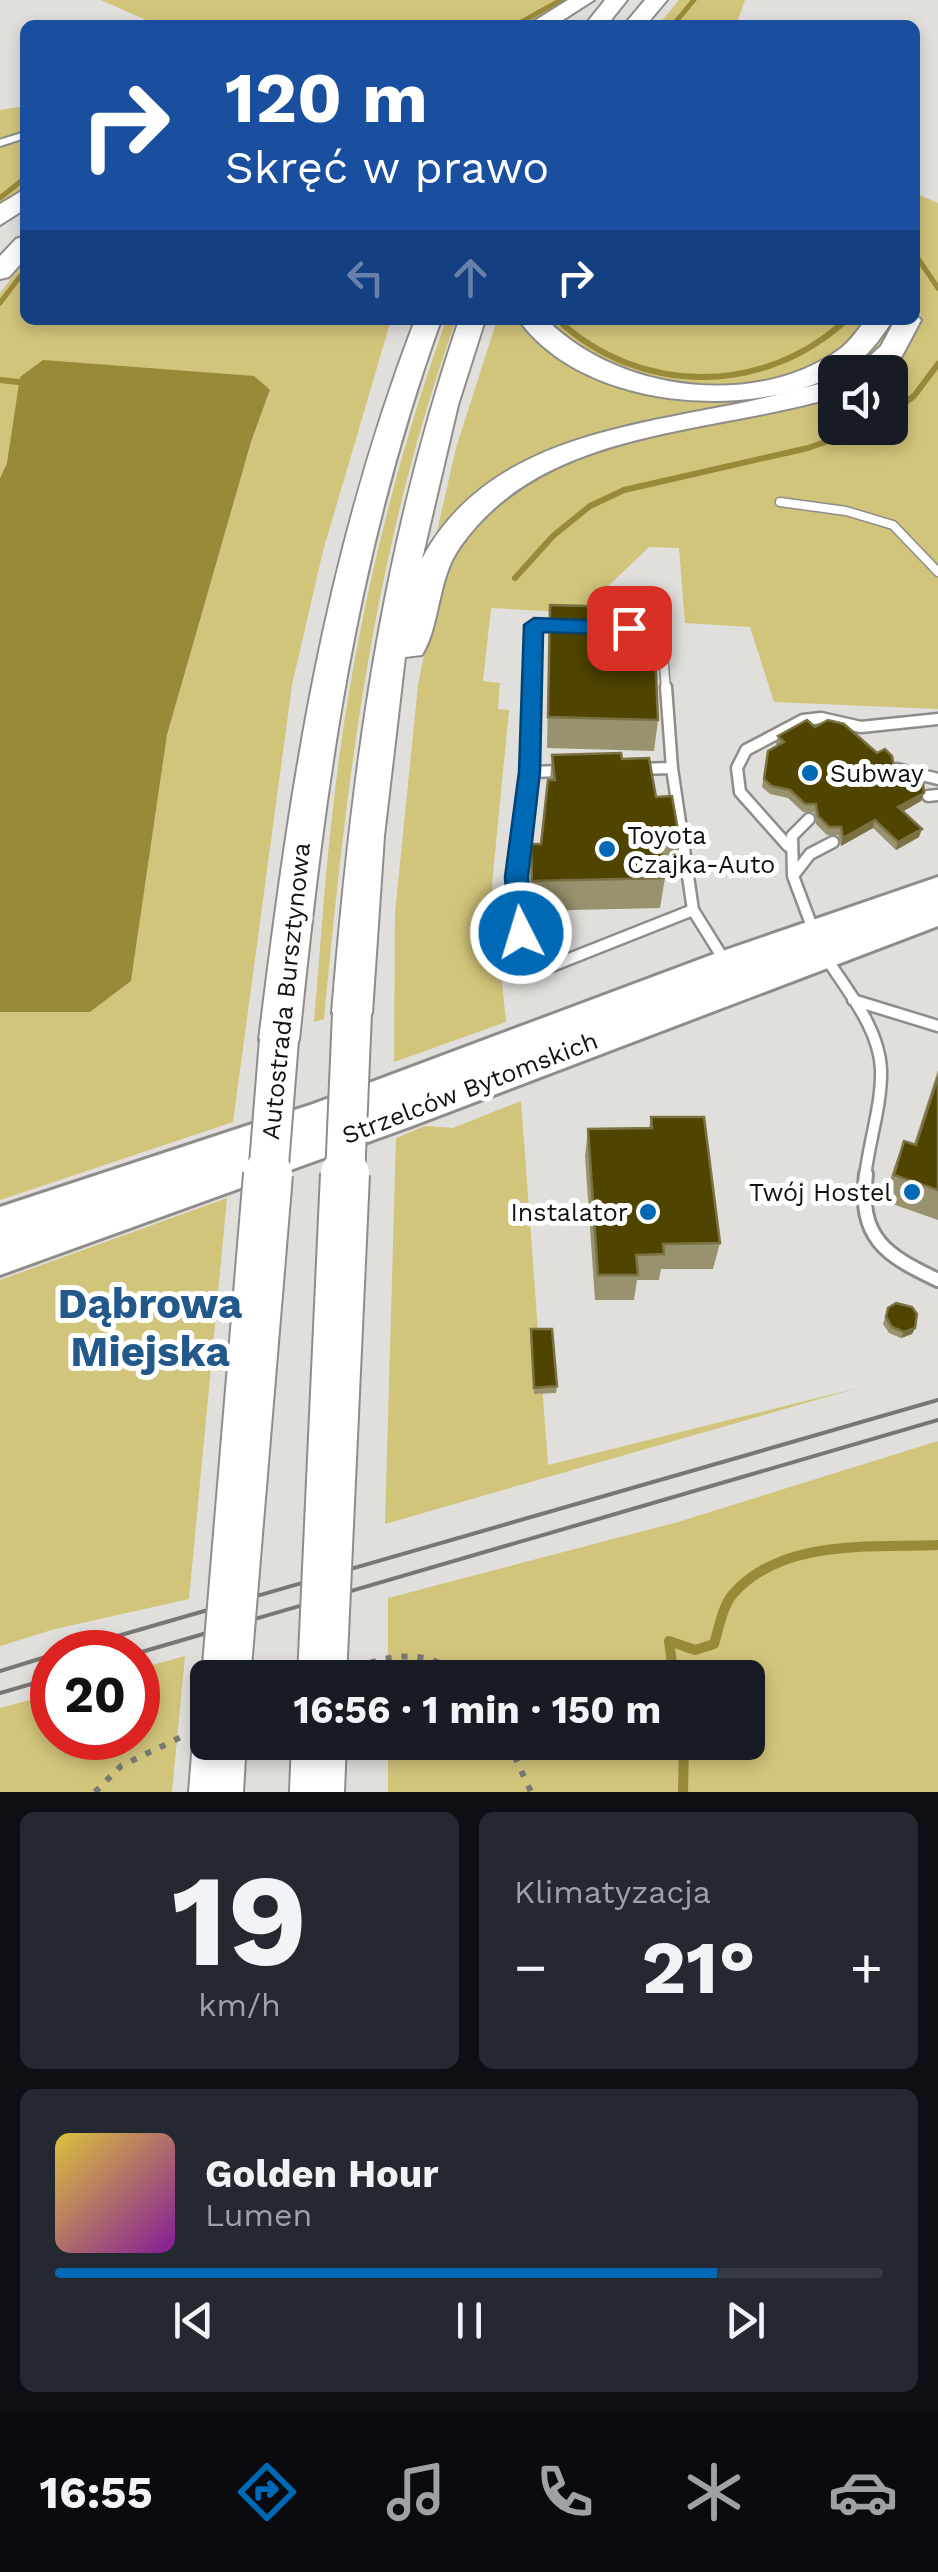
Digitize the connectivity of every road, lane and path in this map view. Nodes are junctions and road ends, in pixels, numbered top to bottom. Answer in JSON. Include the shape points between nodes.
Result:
{"nodes":[{"id":1,"x":583,"y":0,"type":"edge"},
{"id":2,"x":616,"y":0,"type":"edge"},
{"id":3,"x":656,"y":0,"type":"edge"},
{"id":4,"x":548,"y":20,"type":"edge"},
{"id":5,"x":600,"y":20,"type":"edge"},
{"id":6,"x":640,"y":20,"type":"edge"},
{"id":7,"x":20,"y":200,"type":"edge"},
{"id":8,"x":0,"y":217,"type":"edge"},
{"id":9,"x":20,"y":222,"type":"edge"},
{"id":10,"x":0,"y":239,"type":"edge"},
{"id":11,"x":20,"y":249,"type":"edge"},
{"id":12,"x":0,"y":271,"type":"edge"},
{"id":13,"x":400,"y":325,"type":"edge"},
{"id":14,"x":426,"y":325,"type":"edge"},
{"id":15,"x":470,"y":325,"type":"edge"},
{"id":16,"x":537,"y":325,"type":"edge"},
{"id":17,"x":878,"y":325,"type":"edge"},
{"id":18,"x":905,"y":325,"type":"edge"},
{"id":19,"x":886,"y":355,"type":"edge"},
{"id":20,"x":818,"y":393,"type":"edge"},
{"id":21,"x":388,"y":434,"type":"junction"},
{"id":22,"x":780,"y":502,"type":"dead end"},
{"id":23,"x":938,"y":572,"type":"edge"},
{"id":24,"x":570,"y":626,"type":"edge"},
{"id":25,"x":624,"y":628,"type":"edge"},
{"id":26,"x":938,"y":719,"type":"edge"},
{"id":27,"x":378,"y":728,"type":"junction"},
{"id":28,"x":672,"y":768,"type":"junction"},
{"id":29,"x":619,"y":769,"type":"edge"},
{"id":30,"x":897,"y":769,"type":"edge"},
{"id":31,"x":565,"y":770,"type":"edge"},
{"id":32,"x":530,"y":772,"type":"junction"},
{"id":33,"x":938,"y":779,"type":"edge"},
{"id":34,"x":809,"y":819,"type":"dead end"},
{"id":35,"x":833,"y":842,"type":"dead end"},
{"id":36,"x":788,"y":846,"type":"junction"},
{"id":37,"x":792,"y":876,"type":"junction"},
{"id":38,"x":938,"y":890,"type":"edge"},
{"id":39,"x":694,"y":910,"type":"junction"},
{"id":40,"x":938,"y":913,"type":"edge"},
{"id":41,"x":819,"y":943,"type":"junction"},
{"id":42,"x":726,"y":964,"type":"junction"},
{"id":43,"x":853,"y":1000,"type":"junction"},
{"id":44,"x":938,"y":1026,"type":"edge"},
{"id":45,"x":0,"y":1224,"type":"edge"},
{"id":46,"x":0,"y":1256,"type":"edge"},
{"id":47,"x":938,"y":1280,"type":"edge"},
{"id":48,"x":227,"y":1660,"type":"edge"},
{"id":49,"x":334,"y":1660,"type":"edge"},
{"id":50,"x":373,"y":1660,"type":"edge"},
{"id":51,"x":435,"y":1660,"type":"edge"},
{"id":52,"x":161,"y":1745,"type":"dead end"},
{"id":53,"x":219,"y":1760,"type":"edge"},
{"id":54,"x":318,"y":1760,"type":"edge"},
{"id":55,"x":516,"y":1760,"type":"edge"},
{"id":56,"x":95,"y":1792,"type":"edge"},
{"id":57,"x":216,"y":1792,"type":"edge"},
{"id":58,"x":317,"y":1792,"type":"edge"},
{"id":59,"x":531,"y":1792,"type":"edge"}],
"edges":[{"from":1,"to":4,"type":"highway"},
{"from":2,"to":5,"type":"highway"},
{"from":3,"to":6,"type":"highway"},
{"from":7,"to":8,"type":"highway"},
{"from":9,"to":10,"type":"highway"},
{"from":11,"to":12,"type":"highway"},
{"from":13,"to":21,"type":"highway"},
{"from":14,"to":21,"type":"highway","name":"Autostrada Bursztynowa"},
{"from":15,"to":27,"type":"highway","via":[[410,524]]},
{"from":16,"to":17,"type":"highway","via":[[561,349],[603,371],[670,389],[734,392],[826,371],[871,338]]},
{"from":18,"to":19,"type":"highway"},
{"from":20,"to":27,"type":"highway","via":[[602,441],[501,487],[457,526],[436,560],[404,672]]},
{"from":21,"to":48,"type":"highway","name":"Autostrada Bursztynowa","bridge":true,"via":[[332,648],[311,770],[279,1040]]},
{"from":22,"to":23,"type":"lane","via":[[846,510],[892,525]]},
{"from":24,"to":32,"type":"lane","via":[[534,625]]},
{"from":25,"to":28,"type":"lane","via":[[661,629]]},
{"from":26,"to":36,"type":"lane","via":[[861,727],[803,720],[746,750],[736,768],[740,792]]},
{"from":27,"to":49,"type":"highway","bridge":true,"via":[[352,1013]]},
{"from":28,"to":29,"type":"lane"},
{"from":28,"to":39,"type":"lane"},
{"from":30,"to":33,"type":"lane"},
{"from":31,"to":32,"type":"lane"},
{"from":32,"to":39,"type":"lane","via":[[516,877],[523,962],[544,969]]},
{"from":34,"to":36,"type":"lane","via":[[795,828]]},
{"from":35,"to":37,"type":"lane","via":[[810,854]]},
{"from":36,"to":37,"type":"lane"},
{"from":37,"to":41,"type":"lane"},
{"from":38,"to":41,"type":"main road","name":"Strzelców Bytomskich"},
{"from":39,"to":42,"type":"lane"},
{"from":40,"to":41,"type":"main road","name":"Strzelców Bytomskich"},
{"from":41,"to":42,"type":"main road","name":"Strzelców Bytomskich"},
{"from":41,"to":43,"type":"lane"},
{"from":41,"to":46,"type":"main road","name":"Strzelców Bytomskich","via":[[400,1115]]},
{"from":42,"to":45,"type":"main road","name":"Strzelców Bytomskich","via":[[318,1118]]},
{"from":43,"to":44,"type":"lane"},
{"from":43,"to":47,"type":"lane","via":[[878,1048],[882,1072],[863,1202],[875,1240]]},
{"from":50,"to":51,"type":"path","via":[[392,1653]]},
{"from":52,"to":56,"type":"path","via":[[121,1766]]},
{"from":53,"to":57,"type":"highway"},
{"from":54,"to":58,"type":"highway"},
{"from":55,"to":59,"type":"path"}]}
